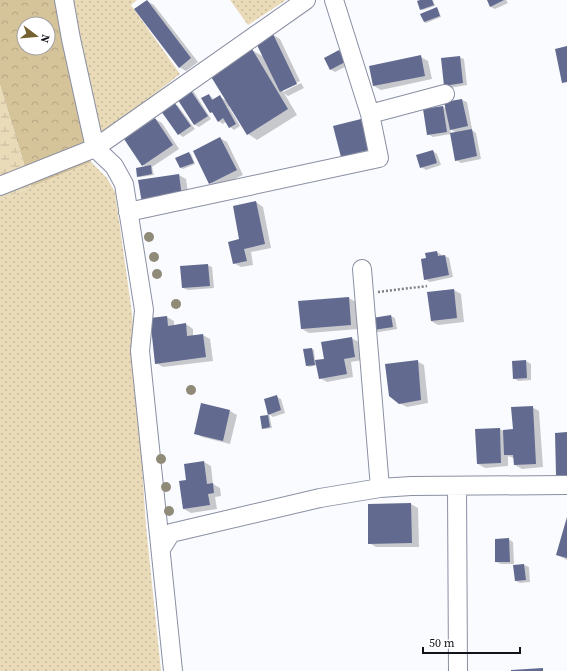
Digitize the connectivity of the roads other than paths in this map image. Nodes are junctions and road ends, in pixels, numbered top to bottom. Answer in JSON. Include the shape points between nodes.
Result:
{"nodes":[{"id":1,"x":64,"y":0,"type":"edge"},
{"id":2,"x":306,"y":0,"type":"edge"},
{"id":3,"x":334,"y":0,"type":"edge"},
{"id":4,"x":445,"y":94,"type":"dead end"},
{"id":5,"x":370,"y":114,"type":"junction"},
{"id":6,"x":95,"y":148,"type":"junction"},
{"id":7,"x":0,"y":186,"type":"edge"},
{"id":8,"x":128,"y":212,"type":"junction"},
{"id":9,"x":362,"y":269,"type":"dead end"},
{"id":10,"x":567,"y":486,"type":"edge"},
{"id":11,"x":457,"y":487,"type":"junction"},
{"id":12,"x":380,"y":488,"type":"junction"},
{"id":13,"x":158,"y":516,"type":"junction"},
{"id":14,"x":171,"y":533,"type":"junction"},
{"id":15,"x":161,"y":550,"type":"junction"},
{"id":16,"x":173,"y":671,"type":"edge"},
{"id":17,"x":458,"y":671,"type":"edge"}],
"edges":[{"from":1,"to":6,"type":"street"},
{"from":2,"to":6,"type":"street"},
{"from":3,"to":5,"type":"street"},
{"from":4,"to":5,"type":"street"},
{"from":5,"to":8,"type":"street","via":[[379,158]]},
{"from":6,"to":7,"type":"street"},
{"from":6,"to":8,"type":"street","via":[[114,166],[124,184]]},
{"from":8,"to":13,"type":"street","via":[[144,310],[140,351]]},
{"from":9,"to":12,"type":"street"},
{"from":10,"to":11,"type":"street"},
{"from":11,"to":12,"type":"street"},
{"from":11,"to":17,"type":"street"},
{"from":12,"to":14,"type":"street","via":[[320,498]]},
{"from":13,"to":14,"type":"street"},
{"from":13,"to":15,"type":"street"},
{"from":14,"to":15,"type":"street"},
{"from":15,"to":16,"type":"street"}]}
